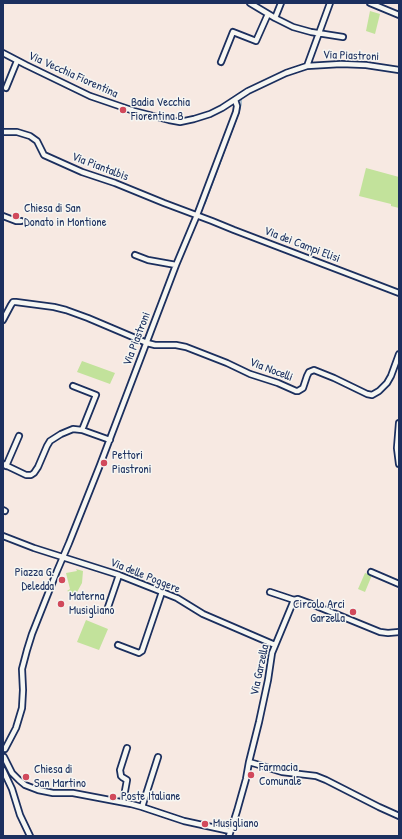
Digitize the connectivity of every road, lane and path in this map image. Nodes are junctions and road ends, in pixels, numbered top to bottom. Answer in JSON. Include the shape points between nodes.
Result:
{"nodes":[{"id":1,"x":250,"y":3,"type":"edge"},
{"id":2,"x":281,"y":3,"type":"edge"},
{"id":3,"x":330,"y":3,"type":"edge"},
{"id":4,"x":370,"y":3,"type":"edge"},
{"id":5,"x":268,"y":14,"type":"junction"},
{"id":6,"x":399,"y":15,"type":"edge"},
{"id":7,"x":275,"y":18,"type":"junction"},
{"id":8,"x":319,"y":33,"type":"junction"},
{"id":9,"x":343,"y":37,"type":"dead end"},
{"id":10,"x":3,"y":53,"type":"edge"},
{"id":11,"x":17,"y":61,"type":"junction"},
{"id":12,"x":221,"y":62,"type":"dead end"},
{"id":13,"x":307,"y":66,"type":"junction"},
{"id":14,"x":399,"y":70,"type":"edge"},
{"id":15,"x":6,"y":88,"type":"dead end"},
{"id":16,"x":235,"y":100,"type":"junction"},
{"id":17,"x":3,"y":132,"type":"edge"},
{"id":18,"x":197,"y":215,"type":"junction"},
{"id":19,"x":3,"y":216,"type":"edge"},
{"id":20,"x":21,"y":221,"type":"dead end"},
{"id":21,"x":135,"y":255,"type":"dead end"},
{"id":22,"x":176,"y":265,"type":"junction"},
{"id":23,"x":399,"y":293,"type":"edge"},
{"id":24,"x":3,"y":320,"type":"edge"},
{"id":25,"x":147,"y":342,"type":"junction"},
{"id":26,"x":399,"y":354,"type":"edge"},
{"id":27,"x":73,"y":386,"type":"dead end"},
{"id":28,"x":399,"y":423,"type":"edge"},
{"id":29,"x":82,"y":430,"type":"junction"},
{"id":30,"x":19,"y":436,"type":"dead end"},
{"id":31,"x":110,"y":440,"type":"junction"},
{"id":32,"x":399,"y":464,"type":"edge"},
{"id":33,"x":5,"y":465,"type":"edge"},
{"id":34,"x":3,"y":536,"type":"edge"},
{"id":35,"x":63,"y":557,"type":"junction"},
{"id":36,"x":371,"y":572,"type":"dead end"},
{"id":37,"x":119,"y":575,"type":"junction"},
{"id":38,"x":399,"y":584,"type":"edge"},
{"id":39,"x":162,"y":592,"type":"junction"},
{"id":40,"x":270,"y":592,"type":"dead end"},
{"id":41,"x":294,"y":600,"type":"junction"},
{"id":42,"x":107,"y":610,"type":"dead end"},
{"id":43,"x":399,"y":632,"type":"edge"},
{"id":44,"x":275,"y":644,"type":"junction"},
{"id":45,"x":118,"y":645,"type":"dead end"},
{"id":46,"x":4,"y":748,"type":"edge"},
{"id":47,"x":127,"y":748,"type":"dead end"},
{"id":48,"x":3,"y":757,"type":"edge"},
{"id":49,"x":158,"y":757,"type":"dead end"},
{"id":50,"x":249,"y":762,"type":"junction"},
{"id":51,"x":3,"y":770,"type":"edge"},
{"id":52,"x":123,"y":802,"type":"junction"},
{"id":53,"x":142,"y":807,"type":"junction"},
{"id":54,"x":399,"y":816,"type":"edge"},
{"id":55,"x":230,"y":834,"type":"edge"},
{"id":56,"x":30,"y":836,"type":"edge"}],
"edges":[{"from":1,"to":5,"type":"street"},
{"from":2,"to":7,"type":"street"},
{"from":3,"to":8,"type":"street"},
{"from":4,"to":6,"type":"street"},
{"from":5,"to":7,"type":"street"},
{"from":5,"to":12,"type":"street","via":[[256,41],[233,32]]},
{"from":7,"to":8,"type":"street","via":[[293,27]]},
{"from":8,"to":9,"type":"street"},
{"from":8,"to":13,"type":"street"},
{"from":10,"to":11,"type":"street","name":"Via Vecchia Fiorentina"},
{"from":11,"to":15,"type":"street","name":"Via Vecchia Fiorentina"},
{"from":11,"to":16,"type":"street","name":"Via Vecchia Fiorentina","via":[[90,96],[175,121],[199,118]]},
{"from":13,"to":14,"type":"street","name":"Via Piastroni","via":[[366,65]]},
{"from":13,"to":16,"type":"street","name":"Via Piastroni","via":[[280,76]]},
{"from":16,"to":18,"type":"street","name":"Via Piastroni","via":[[236,112]]},
{"from":17,"to":18,"type":"street","name":"Via Piantalbis","via":[[17,132],[30,136],[37,141],[46,156]]},
{"from":18,"to":22,"type":"street","name":"Via Piastroni"},
{"from":18,"to":23,"type":"street","name":"Via dei Campi Elisi"},
{"from":19,"to":20,"type":"street"},
{"from":21,"to":22,"type":"street"},
{"from":22,"to":25,"type":"street","name":"Via Piastroni"},
{"from":24,"to":25,"type":"street","via":[[13,302],[54,307]]},
{"from":25,"to":26,"type":"street","name":"Via Nocelli","via":[[186,347],[296,391],[302,390],[309,372],[314,370],[372,395],[387,383]]},
{"from":25,"to":31,"type":"street","name":"Via Piastroni"},
{"from":27,"to":29,"type":"street","via":[[96,395]]},
{"from":28,"to":32,"type":"street"},
{"from":29,"to":31,"type":"street"},
{"from":29,"to":33,"type":"street","via":[[71,430],[50,441],[36,471],[31,475]]},
{"from":30,"to":33,"type":"street"},
{"from":31,"to":35,"type":"street","name":"Via Piastroni"},
{"from":34,"to":35,"type":"street","name":"Via delle Poggere"},
{"from":35,"to":37,"type":"street","name":"Via delle Poggere"},
{"from":35,"to":46,"type":"street","name":"Via Piastroni","via":[[27,650],[22,668],[22,708],[16,728]]},
{"from":36,"to":38,"type":"street"},
{"from":37,"to":39,"type":"street","name":"Via delle Poggere"},
{"from":37,"to":42,"type":"street"},
{"from":39,"to":44,"type":"street","name":"Via delle Poggere","via":[[203,614]]},
{"from":39,"to":45,"type":"street","via":[[142,651],[139,653]]},
{"from":40,"to":41,"type":"street"},
{"from":41,"to":43,"type":"street","via":[[309,603],[382,633]]},
{"from":41,"to":44,"type":"street","name":"Via Garzella"},
{"from":44,"to":50,"type":"street","name":"Via Garzella"},
{"from":46,"to":48,"type":"street","via":[[6,754]]},
{"from":47,"to":52,"type":"street","via":[[120,770],[121,776],[127,780]]},
{"from":48,"to":52,"type":"street","via":[[19,780],[38,790]]},
{"from":49,"to":53,"type":"street"},
{"from":50,"to":54,"type":"street","via":[[282,772],[316,776]]},
{"from":50,"to":55,"type":"street","name":"Via Garzella"},
{"from":51,"to":56,"type":"street"},
{"from":52,"to":53,"type":"street"},
{"from":53,"to":55,"type":"street"}]}
